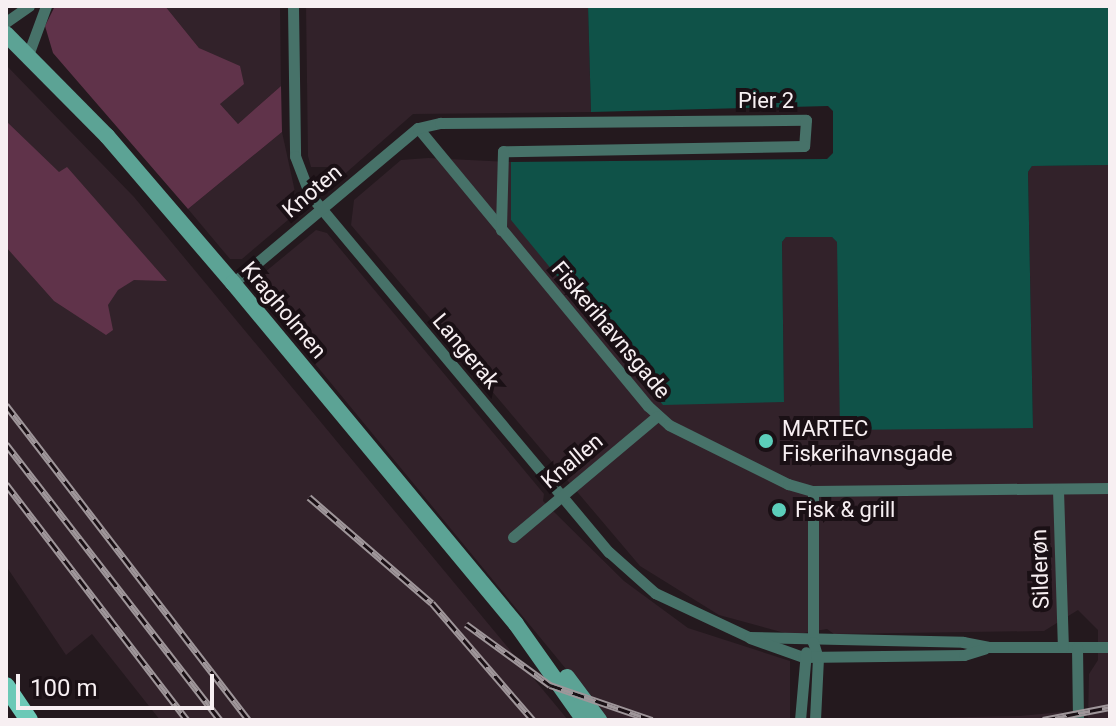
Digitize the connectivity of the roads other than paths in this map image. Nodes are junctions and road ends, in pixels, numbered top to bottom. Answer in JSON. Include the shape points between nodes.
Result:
{"nodes":[{"id":1,"x":29,"y":6,"type":"edge"},
{"id":2,"x":46,"y":6,"type":"edge"},
{"id":3,"x":293,"y":6,"type":"edge"},
{"id":4,"x":6,"y":22,"type":"edge"},
{"id":5,"x":6,"y":34,"type":"edge"},
{"id":6,"x":28,"y":55,"type":"junction"},
{"id":7,"x":418,"y":128,"type":"junction"},
{"id":8,"x":322,"y":209,"type":"junction"},
{"id":9,"x":501,"y":230,"type":"junction"},
{"id":10,"x":233,"y":283,"type":"junction"},
{"id":11,"x":657,"y":416,"type":"junction"},
{"id":12,"x":1110,"y":488,"type":"edge"},
{"id":13,"x":1058,"y":490,"type":"junction"},
{"id":14,"x":813,"y":491,"type":"junction"},
{"id":15,"x":561,"y":497,"type":"junction"},
{"id":16,"x":513,"y":537,"type":"dead end"},
{"id":17,"x":516,"y":624,"type":"junction"},
{"id":18,"x":749,"y":637,"type":"junction"},
{"id":19,"x":813,"y":642,"type":"junction"},
{"id":20,"x":988,"y":647,"type":"junction"},
{"id":21,"x":1063,"y":647,"type":"junction"},
{"id":22,"x":1077,"y":647,"type":"junction"},
{"id":23,"x":1110,"y":647,"type":"edge"},
{"id":24,"x":803,"y":657,"type":"junction"},
{"id":25,"x":818,"y":658,"type":"junction"},
{"id":26,"x":6,"y":686,"type":"edge"},
{"id":27,"x":6,"y":711,"type":"edge"},
{"id":28,"x":16,"y":720,"type":"edge"},
{"id":29,"x":29,"y":720,"type":"edge"},
{"id":30,"x":584,"y":720,"type":"edge"},
{"id":31,"x":599,"y":720,"type":"edge"},
{"id":32,"x":800,"y":720,"type":"edge"},
{"id":33,"x":815,"y":720,"type":"edge"},
{"id":34,"x":1078,"y":720,"type":"edge"}],
"edges":[{"from":1,"to":4,"type":"street"},
{"from":2,"to":6,"type":"street"},
{"from":3,"to":8,"type":"street","name":"Langerak","via":[[295,156],[303,184]]},
{"from":5,"to":6,"type":"street","name":"Kragholmen"},
{"from":6,"to":10,"type":"street","name":"Kragholmen","via":[[107,136]]},
{"from":7,"to":8,"type":"street","name":"Knoten"},
{"from":7,"to":9,"type":"street","name":"Fiskerihavnsgade"},
{"from":7,"to":9,"type":"street","name":"Pier 2","via":[[440,123],[806,120],[804,146],[503,151]]},
{"from":8,"to":10,"type":"street","name":"Knoten"},
{"from":8,"to":15,"type":"street","name":"Langerak"},
{"from":9,"to":11,"type":"street","name":"Fiskerihavnsgade"},
{"from":10,"to":17,"type":"street","name":"Kragholmen"},
{"from":11,"to":14,"type":"street","name":"Fiskerihavnsgade","via":[[776,478]]},
{"from":11,"to":15,"type":"street","name":"Knallen"},
{"from":12,"to":13,"type":"street","name":"Fiskerihavnsgade"},
{"from":13,"to":14,"type":"street","name":"Fiskerihavnsgade"},
{"from":13,"to":21,"type":"street","name":"Silderøn"},
{"from":14,"to":19,"type":"street"},
{"from":15,"to":16,"type":"street","name":"Knallen"},
{"from":15,"to":18,"type":"street","name":"Langerak","via":[[609,552],[655,593]]},
{"from":17,"to":30,"type":"street","name":"Kragholmen"},
{"from":17,"to":31,"type":"street","name":"Kragholmen"},
{"from":18,"to":19,"type":"street","name":"Langerak"},
{"from":18,"to":24,"type":"street","name":"Langerak","via":[[761,646]]},
{"from":19,"to":20,"type":"street","name":"Langerak"},
{"from":19,"to":24,"type":"street"},
{"from":19,"to":25,"type":"street"},
{"from":20,"to":21,"type":"street","name":"Langerak"},
{"from":20,"to":25,"type":"street","name":"Langerak","via":[[964,655]]},
{"from":21,"to":22,"type":"street","name":"Langerak"},
{"from":22,"to":23,"type":"street","name":"Langerak"},
{"from":22,"to":34,"type":"street"},
{"from":24,"to":25,"type":"street","name":"Langerak"},
{"from":24,"to":32,"type":"street"},
{"from":25,"to":33,"type":"street"},
{"from":26,"to":29,"type":"main road"},
{"from":27,"to":28,"type":"main road"}]}
